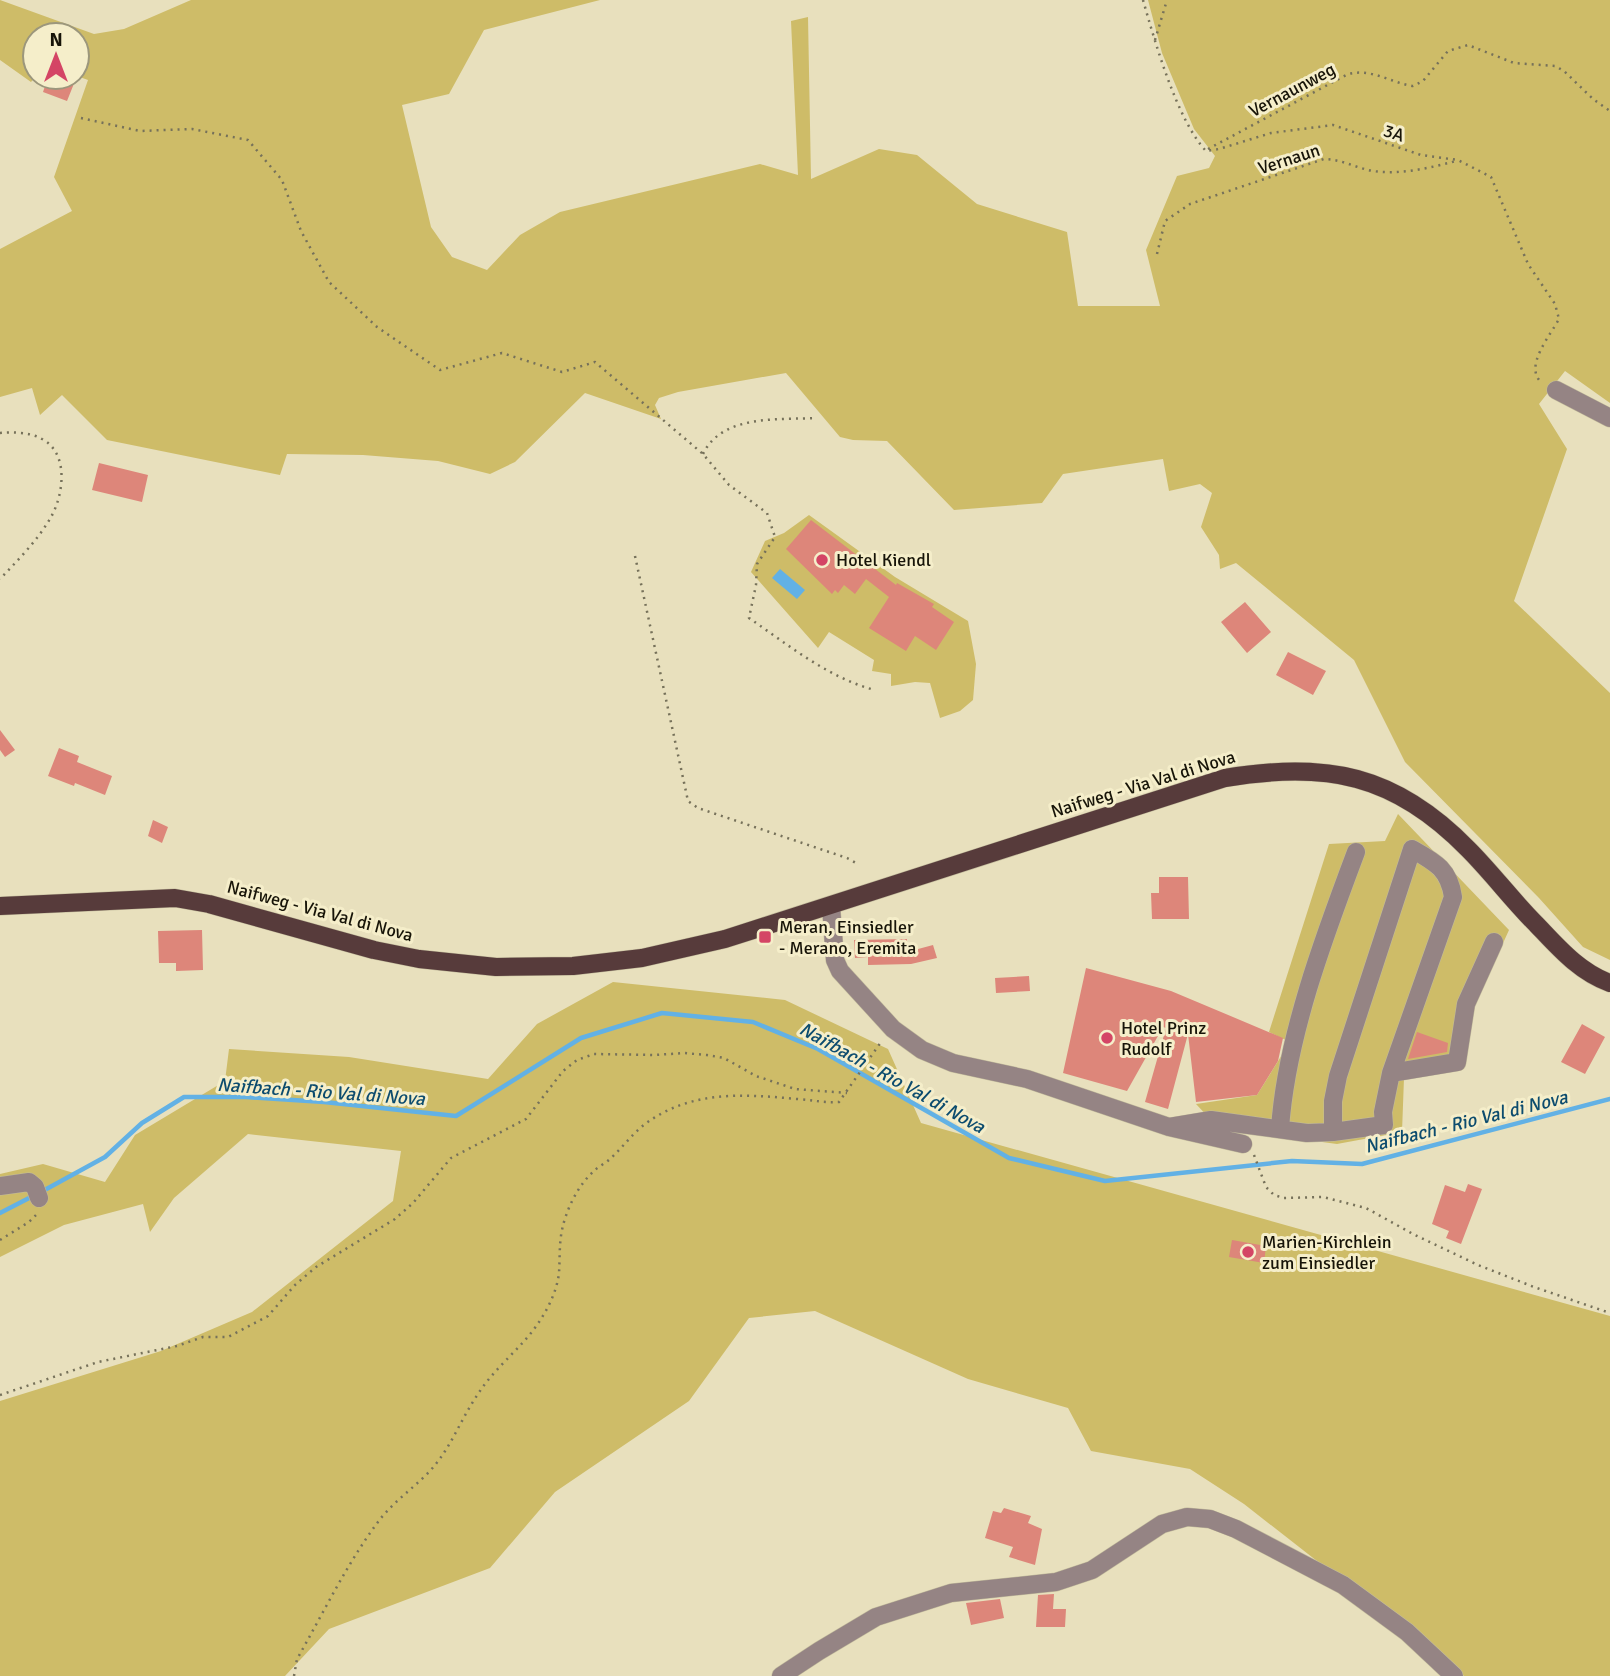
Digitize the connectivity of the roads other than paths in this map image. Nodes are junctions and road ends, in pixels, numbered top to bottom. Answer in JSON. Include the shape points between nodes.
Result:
{"nodes":[{"id":1,"x":1556,"y":390,"type":"road end"},
{"id":2,"x":1610,"y":418,"type":"edge"},
{"id":3,"x":1356,"y":852,"type":"dead end"},
{"id":4,"x":831,"y":905,"type":"junction"},
{"id":5,"x":0,"y":906,"type":"edge"},
{"id":6,"x":1494,"y":942,"type":"dead end"},
{"id":7,"x":1610,"y":983,"type":"edge"},
{"id":8,"x":1391,"y":1073,"type":"junction"},
{"id":9,"x":1169,"y":1127,"type":"junction"},
{"id":10,"x":1280,"y":1129,"type":"junction"},
{"id":11,"x":1333,"y":1132,"type":"junction"},
{"id":12,"x":1248,"y":1150,"type":"road end"},
{"id":13,"x":0,"y":1186,"type":"edge"},
{"id":14,"x":37,"y":1193,"type":"road end"},
{"id":15,"x":781,"y":1676,"type":"edge"},
{"id":16,"x":1454,"y":1676,"type":"edge"}],
"edges":[{"from":1,"to":2,"type":"street"},
{"from":3,"to":10,"type":"street","via":[[1324,938],[1291,1054]]},
{"from":4,"to":5,"type":"main road","name":"Naifweg - Via Val di Nova","via":[[653,956],[573,966],[496,967],[374,950],[175,898]]},
{"from":4,"to":7,"type":"main road","name":"Naifweg - Via Val di Nova","via":[[1226,778],[1307,770],[1369,782],[1419,806],[1468,848],[1570,959]]},
{"from":4,"to":9,"type":"street","via":[[840,971],[892,1029],[922,1050],[953,1063],[1027,1079]]},
{"from":6,"to":8,"type":"street","via":[[1466,1004],[1457,1062]]},
{"from":8,"to":11,"type":"street","via":[[1384,1125]]},
{"from":8,"to":11,"type":"street","via":[[1453,897],[1452,885],[1438,863],[1412,849],[1338,1076]]},
{"from":9,"to":10,"type":"street","via":[[1211,1120]]},
{"from":9,"to":12,"type":"street"},
{"from":10,"to":11,"type":"street"},
{"from":13,"to":14,"type":"street","via":[[29,1182]]},
{"from":15,"to":16,"type":"street","via":[[876,1617],[951,1592],[1056,1582],[1092,1570],[1162,1524],[1187,1517],[1236,1529],[1343,1585],[1408,1632]]}]}
